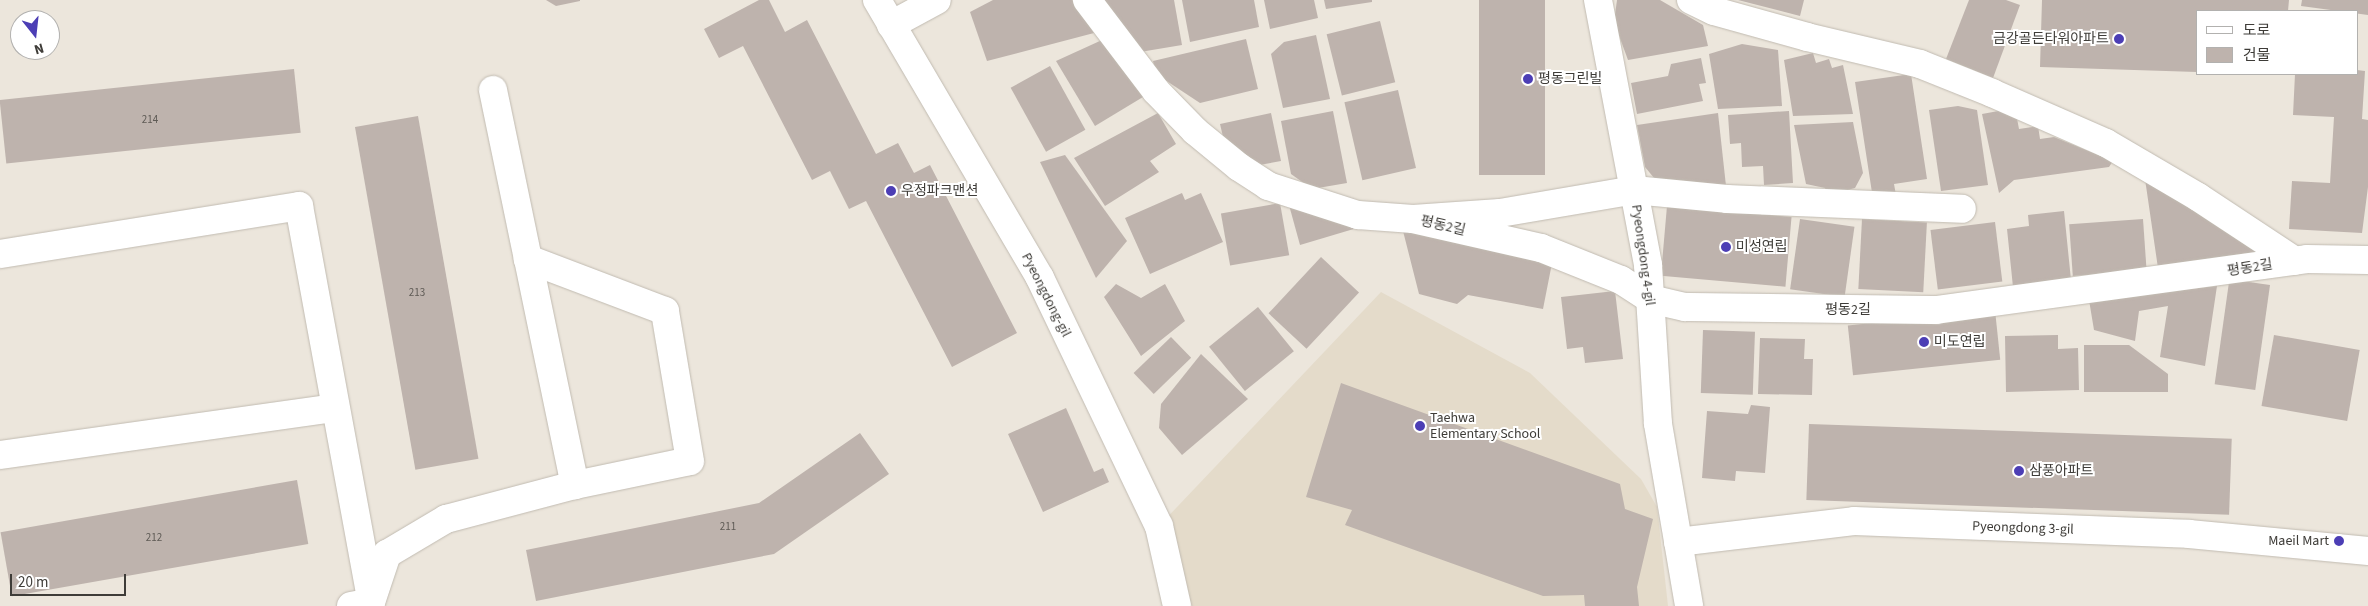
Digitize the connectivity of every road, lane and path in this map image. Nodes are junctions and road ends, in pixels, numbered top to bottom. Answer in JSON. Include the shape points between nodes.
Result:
{"nodes":[{"id":1,"x":877,"y":0,"type":"edge"},
{"id":2,"x":937,"y":0,"type":"edge"},
{"id":3,"x":1086,"y":0,"type":"edge"},
{"id":4,"x":1598,"y":0,"type":"edge"},
{"id":5,"x":1692,"y":0,"type":"edge"},
{"id":6,"x":892,"y":25,"type":"junction"},
{"id":7,"x":492,"y":90,"type":"dead end"},
{"id":8,"x":1634,"y":190,"type":"junction"},
{"id":9,"x":1962,"y":210,"type":"dead end"},
{"id":10,"x":1413,"y":219,"type":"junction"},
{"id":11,"x":0,"y":254,"type":"edge"},
{"id":12,"x":528,"y":259,"type":"junction"},
{"id":13,"x":2368,"y":260,"type":"edge"},
{"id":14,"x":2295,"y":261,"type":"junction"},
{"id":15,"x":1650,"y":299,"type":"junction"},
{"id":16,"x":335,"y":408,"type":"junction"},
{"id":17,"x":0,"y":455,"type":"edge"},
{"id":18,"x":575,"y":485,"type":"junction"},
{"id":19,"x":1678,"y":542,"type":"junction"},
{"id":20,"x":2368,"y":551,"type":"edge"},
{"id":21,"x":365,"y":605,"type":"edge"},
{"id":22,"x":1177,"y":606,"type":"edge"},
{"id":23,"x":1689,"y":606,"type":"edge"}],
"edges":[{"from":1,"to":6,"type":"street","name":"Pyeongdong-gil"},
{"from":2,"to":6,"type":"street"},
{"from":3,"to":10,"type":"street","name":"평동2길","via":[[1156,91],[1195,132],[1239,167],[1268,186],[1314,204],[1358,215]]},
{"from":4,"to":8,"type":"street","name":"Pyeongdong 4-gil"},
{"from":5,"to":14,"type":"street","name":"평동2길","via":[[1714,11],[1807,38],[1920,64],[1992,93],[2106,143]]},
{"from":6,"to":22,"type":"street","name":"Pyeongdong-gil","via":[[1040,278],[1159,526]]},
{"from":7,"to":12,"type":"street"},
{"from":8,"to":9,"type":"street","name":"평동2길","via":[[1728,200]]},
{"from":8,"to":10,"type":"street","name":"평동2길","via":[[1519,210]]},
{"from":8,"to":15,"type":"street","name":"Pyeongdong 4-gil"},
{"from":10,"to":15,"type":"street","name":"평동2길","via":[[1541,248],[1622,280]]},
{"from":11,"to":16,"type":"street","via":[[299,206]]},
{"from":12,"to":18,"type":"street"},
{"from":12,"to":18,"type":"street","via":[[665,311],[690,461]]},
{"from":13,"to":14,"type":"street","name":"평동2길"},
{"from":14,"to":15,"type":"street","name":"평동2길","via":[[1936,310],[1685,307]]},
{"from":15,"to":19,"type":"street","name":"Pyeongdong 4-gil","via":[[1658,424]]},
{"from":16,"to":17,"type":"street"},
{"from":16,"to":21,"type":"street"},
{"from":18,"to":21,"type":"street","via":[[446,519],[386,554]]},
{"from":19,"to":20,"type":"street","name":"Pyeongdong 3-gil","via":[[1854,521],[2189,534]]},
{"from":19,"to":23,"type":"street","name":"Pyeongdong 4-gil"}]}
